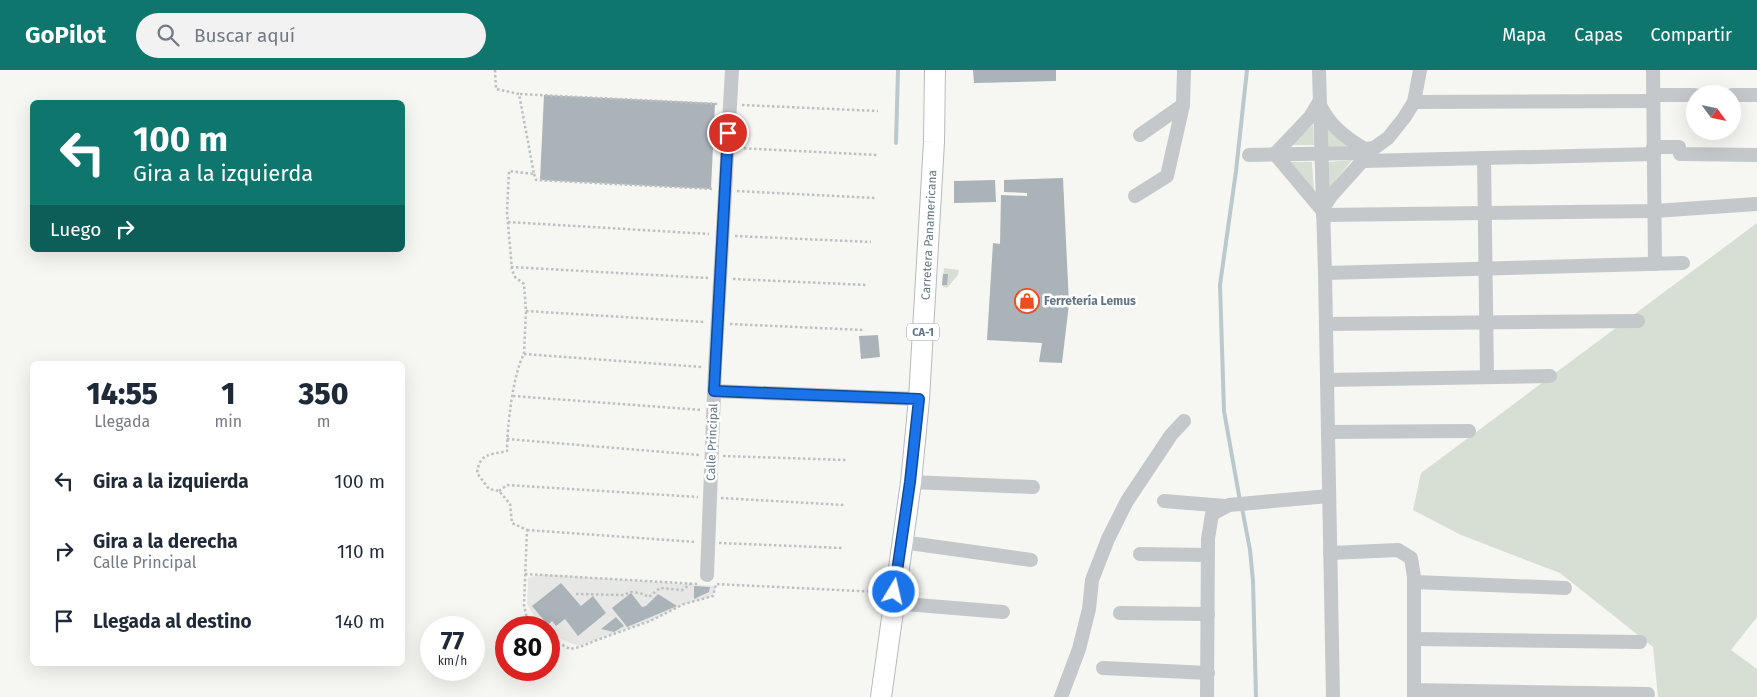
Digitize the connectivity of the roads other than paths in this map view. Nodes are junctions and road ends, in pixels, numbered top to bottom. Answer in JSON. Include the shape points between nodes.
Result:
{"nodes":[{"id":1,"x":732,"y":70,"type":"edge"},
{"id":2,"x":935,"y":70,"type":"edge"},
{"id":3,"x":1184,"y":70,"type":"edge"},
{"id":4,"x":1319,"y":70,"type":"edge"},
{"id":5,"x":1420,"y":70,"type":"edge"},
{"id":6,"x":1653,"y":70,"type":"edge"},
{"id":7,"x":1741,"y":95,"type":"edge"},
{"id":8,"x":1757,"y":95,"type":"edge"},
{"id":9,"x":1686,"y":96,"type":"edge"},
{"id":10,"x":1653,"y":98,"type":"junction"},
{"id":11,"x":1319,"y":102,"type":"junction"},
{"id":12,"x":1414,"y":102,"type":"junction"},
{"id":13,"x":1183,"y":105,"type":"junction"},
{"id":14,"x":1140,"y":135,"type":"dead end"},
{"id":15,"x":1374,"y":148,"type":"junction"},
{"id":16,"x":1654,"y":150,"type":"junction"},
{"id":17,"x":1321,"y":153,"type":"junction"},
{"id":18,"x":1275,"y":154,"type":"junction"},
{"id":19,"x":1248,"y":155,"type":"dead end"},
{"id":20,"x":1757,"y":155,"type":"edge"},
{"id":21,"x":1484,"y":158,"type":"junction"},
{"id":22,"x":1363,"y":161,"type":"junction"},
{"id":23,"x":1135,"y":196,"type":"dead end"},
{"id":24,"x":1756,"y":204,"type":"edge"},
{"id":25,"x":1655,"y":211,"type":"junction"},
{"id":26,"x":1322,"y":212,"type":"junction"},
{"id":27,"x":1484,"y":213,"type":"junction"},
{"id":28,"x":1683,"y":263,"type":"dead end"},
{"id":29,"x":1655,"y":264,"type":"junction"},
{"id":30,"x":1485,"y":268,"type":"junction"},
{"id":31,"x":1325,"y":272,"type":"junction"},
{"id":32,"x":1638,"y":321,"type":"dead end"},
{"id":33,"x":1486,"y":322,"type":"junction"},
{"id":34,"x":1326,"y":324,"type":"junction"},
{"id":35,"x":1550,"y":376,"type":"dead end"},
{"id":36,"x":1487,"y":377,"type":"junction"},
{"id":37,"x":1327,"y":380,"type":"junction"},
{"id":38,"x":714,"y":391,"type":"junction"},
{"id":39,"x":919,"y":399,"type":"junction"},
{"id":40,"x":1184,"y":421,"type":"dead end"},
{"id":41,"x":1469,"y":431,"type":"dead end"},
{"id":42,"x":1328,"y":432,"type":"junction"},
{"id":43,"x":910,"y":482,"type":"junction"},
{"id":44,"x":1034,"y":487,"type":"dead end"},
{"id":45,"x":1329,"y":496,"type":"junction"},
{"id":46,"x":1164,"y":500,"type":"dead end"},
{"id":47,"x":1227,"y":506,"type":"junction"},
{"id":48,"x":902,"y":542,"type":"junction"},
{"id":49,"x":1330,"y":553,"type":"junction"},
{"id":50,"x":1140,"y":554,"type":"dead end"},
{"id":51,"x":1208,"y":555,"type":"junction"},
{"id":52,"x":1032,"y":560,"type":"dead end"},
{"id":53,"x":707,"y":575,"type":"road end"},
{"id":54,"x":1414,"y":582,"type":"junction"},
{"id":55,"x":1565,"y":588,"type":"dead end"},
{"id":56,"x":894,"y":598,"type":"junction"},
{"id":57,"x":1003,"y":612,"type":"dead end"},
{"id":58,"x":1120,"y":613,"type":"dead end"},
{"id":59,"x":1208,"y":614,"type":"junction"},
{"id":60,"x":1414,"y":639,"type":"junction"},
{"id":61,"x":1640,"y":642,"type":"dead end"},
{"id":62,"x":1103,"y":668,"type":"dead end"},
{"id":63,"x":1208,"y":673,"type":"junction"},
{"id":64,"x":1414,"y":693,"type":"edge"},
{"id":65,"x":1648,"y":694,"type":"dead end"},
{"id":66,"x":881,"y":697,"type":"edge"},
{"id":67,"x":1062,"y":697,"type":"edge"},
{"id":68,"x":1207,"y":697,"type":"edge"},
{"id":69,"x":1333,"y":697,"type":"edge"}],
"edges":[{"from":1,"to":38,"type":"street","name":"Calle Principal"},
{"from":2,"to":39,"type":"highway","name":"Carretera Panamericana","number":"CA-1"},
{"from":3,"to":13,"type":"street"},
{"from":4,"to":11,"type":"street"},
{"from":5,"to":12,"type":"street"},
{"from":6,"to":10,"type":"street"},
{"from":7,"to":8,"type":"street"},
{"from":9,"to":10,"type":"street"},
{"from":10,"to":12,"type":"street"},
{"from":10,"to":16,"type":"street"},
{"from":11,"to":15,"type":"street","via":[[1328,120],[1341,132],[1365,149]]},
{"from":11,"to":17,"type":"street"},
{"from":11,"to":18,"type":"street","via":[[1310,117]]},
{"from":12,"to":15,"type":"street","via":[[1397,128]]},
{"from":13,"to":14,"type":"street"},
{"from":13,"to":23,"type":"street","via":[[1167,176]]},
{"from":15,"to":17,"type":"street","via":[[1360,153]]},
{"from":15,"to":22,"type":"street"},
{"from":16,"to":20,"type":"street","via":[[1679,147],[1680,154]]},
{"from":16,"to":21,"type":"street"},
{"from":16,"to":25,"type":"street"},
{"from":17,"to":18,"type":"street"},
{"from":17,"to":26,"type":"street"},
{"from":18,"to":19,"type":"street"},
{"from":18,"to":26,"type":"street"},
{"from":21,"to":22,"type":"street"},
{"from":21,"to":27,"type":"street"},
{"from":22,"to":26,"type":"street","via":[[1331,196]]},
{"from":24,"to":25,"type":"street"},
{"from":25,"to":27,"type":"street"},
{"from":25,"to":29,"type":"street"},
{"from":26,"to":27,"type":"street"},
{"from":26,"to":31,"type":"street"},
{"from":27,"to":30,"type":"street"},
{"from":28,"to":29,"type":"street"},
{"from":29,"to":30,"type":"street"},
{"from":30,"to":31,"type":"street"},
{"from":30,"to":33,"type":"street"},
{"from":31,"to":34,"type":"street"},
{"from":32,"to":33,"type":"street"},
{"from":33,"to":34,"type":"street"},
{"from":33,"to":36,"type":"street"},
{"from":34,"to":37,"type":"street"},
{"from":35,"to":36,"type":"street"},
{"from":36,"to":37,"type":"street"},
{"from":37,"to":42,"type":"street"},
{"from":38,"to":39,"type":"street"},
{"from":38,"to":53,"type":"street","name":"Calle Principal"},
{"from":39,"to":43,"type":"highway","name":"Carretera Panamericana","number":"CA-1"},
{"from":40,"to":67,"type":"street","via":[[1171,434],[1127,502],[1108,540],[1092,580],[1079,649]]},
{"from":41,"to":42,"type":"street"},
{"from":42,"to":45,"type":"street"},
{"from":43,"to":44,"type":"street"},
{"from":43,"to":48,"type":"highway","name":"Carretera Panamericana","number":"CA-1"},
{"from":45,"to":47,"type":"street"},
{"from":45,"to":49,"type":"street"},
{"from":46,"to":47,"type":"street"},
{"from":47,"to":51,"type":"street","via":[[1212,514]]},
{"from":48,"to":52,"type":"street"},
{"from":48,"to":56,"type":"highway","name":"Carretera Panamericana","number":"CA-1"},
{"from":49,"to":54,"type":"street","via":[[1398,550],[1411,558]]},
{"from":49,"to":69,"type":"street"},
{"from":50,"to":51,"type":"street"},
{"from":51,"to":59,"type":"street"},
{"from":54,"to":55,"type":"street"},
{"from":54,"to":60,"type":"street"},
{"from":56,"to":57,"type":"street"},
{"from":56,"to":66,"type":"highway","name":"Carretera Panamericana","number":"CA-1"},
{"from":58,"to":59,"type":"street"},
{"from":59,"to":63,"type":"street"},
{"from":60,"to":61,"type":"street"},
{"from":60,"to":64,"type":"street"},
{"from":62,"to":63,"type":"street"},
{"from":63,"to":68,"type":"street"},
{"from":64,"to":65,"type":"street"}]}
